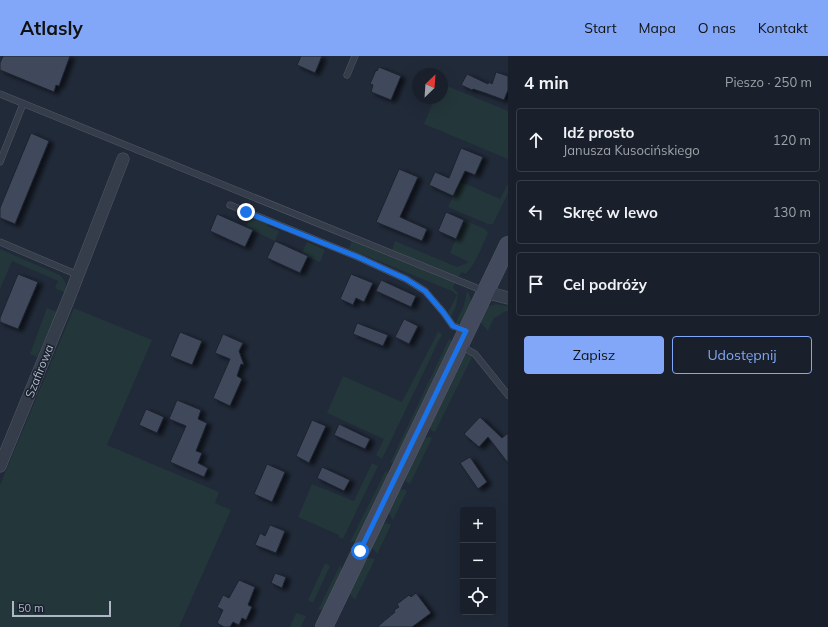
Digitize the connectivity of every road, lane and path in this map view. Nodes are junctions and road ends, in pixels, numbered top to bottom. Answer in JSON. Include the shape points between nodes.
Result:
{"nodes":[{"id":1,"x":355,"y":56,"type":"edge"},
{"id":2,"x":347,"y":75,"type":"dead end"},
{"id":3,"x":0,"y":94,"type":"edge"},
{"id":4,"x":23,"y":104,"type":"junction"},
{"id":5,"x":124,"y":159,"type":"dead end"},
{"id":6,"x":0,"y":162,"type":"edge"},
{"id":7,"x":230,"y":205,"type":"dead end"},
{"id":8,"x":0,"y":242,"type":"edge"},
{"id":9,"x":508,"y":245,"type":"edge"},
{"id":10,"x":78,"y":275,"type":"junction"},
{"id":11,"x":485,"y":292,"type":"junction"},
{"id":12,"x":508,"y":298,"type":"edge"},
{"id":13,"x":463,"y":338,"type":"junction"},
{"id":14,"x":508,"y":395,"type":"edge"},
{"id":15,"x":0,"y":466,"type":"edge"},
{"id":16,"x":324,"y":627,"type":"edge"}],
"edges":[{"from":1,"to":2,"type":"lane"},
{"from":3,"to":4,"type":"lane"},
{"from":4,"to":6,"type":"lane"},
{"from":4,"to":11,"type":"lane"},
{"from":5,"to":10,"type":"street","name":"Szafirowa"},
{"from":7,"to":13,"type":"lane","via":[[395,273],[425,291]]},
{"from":8,"to":10,"type":"lane"},
{"from":9,"to":11,"type":"street"},
{"from":10,"to":15,"type":"street","name":"Szafirowa"},
{"from":11,"to":12,"type":"street"},
{"from":11,"to":13,"type":"street"},
{"from":13,"to":14,"type":"lane"},
{"from":13,"to":16,"type":"street"}]}
